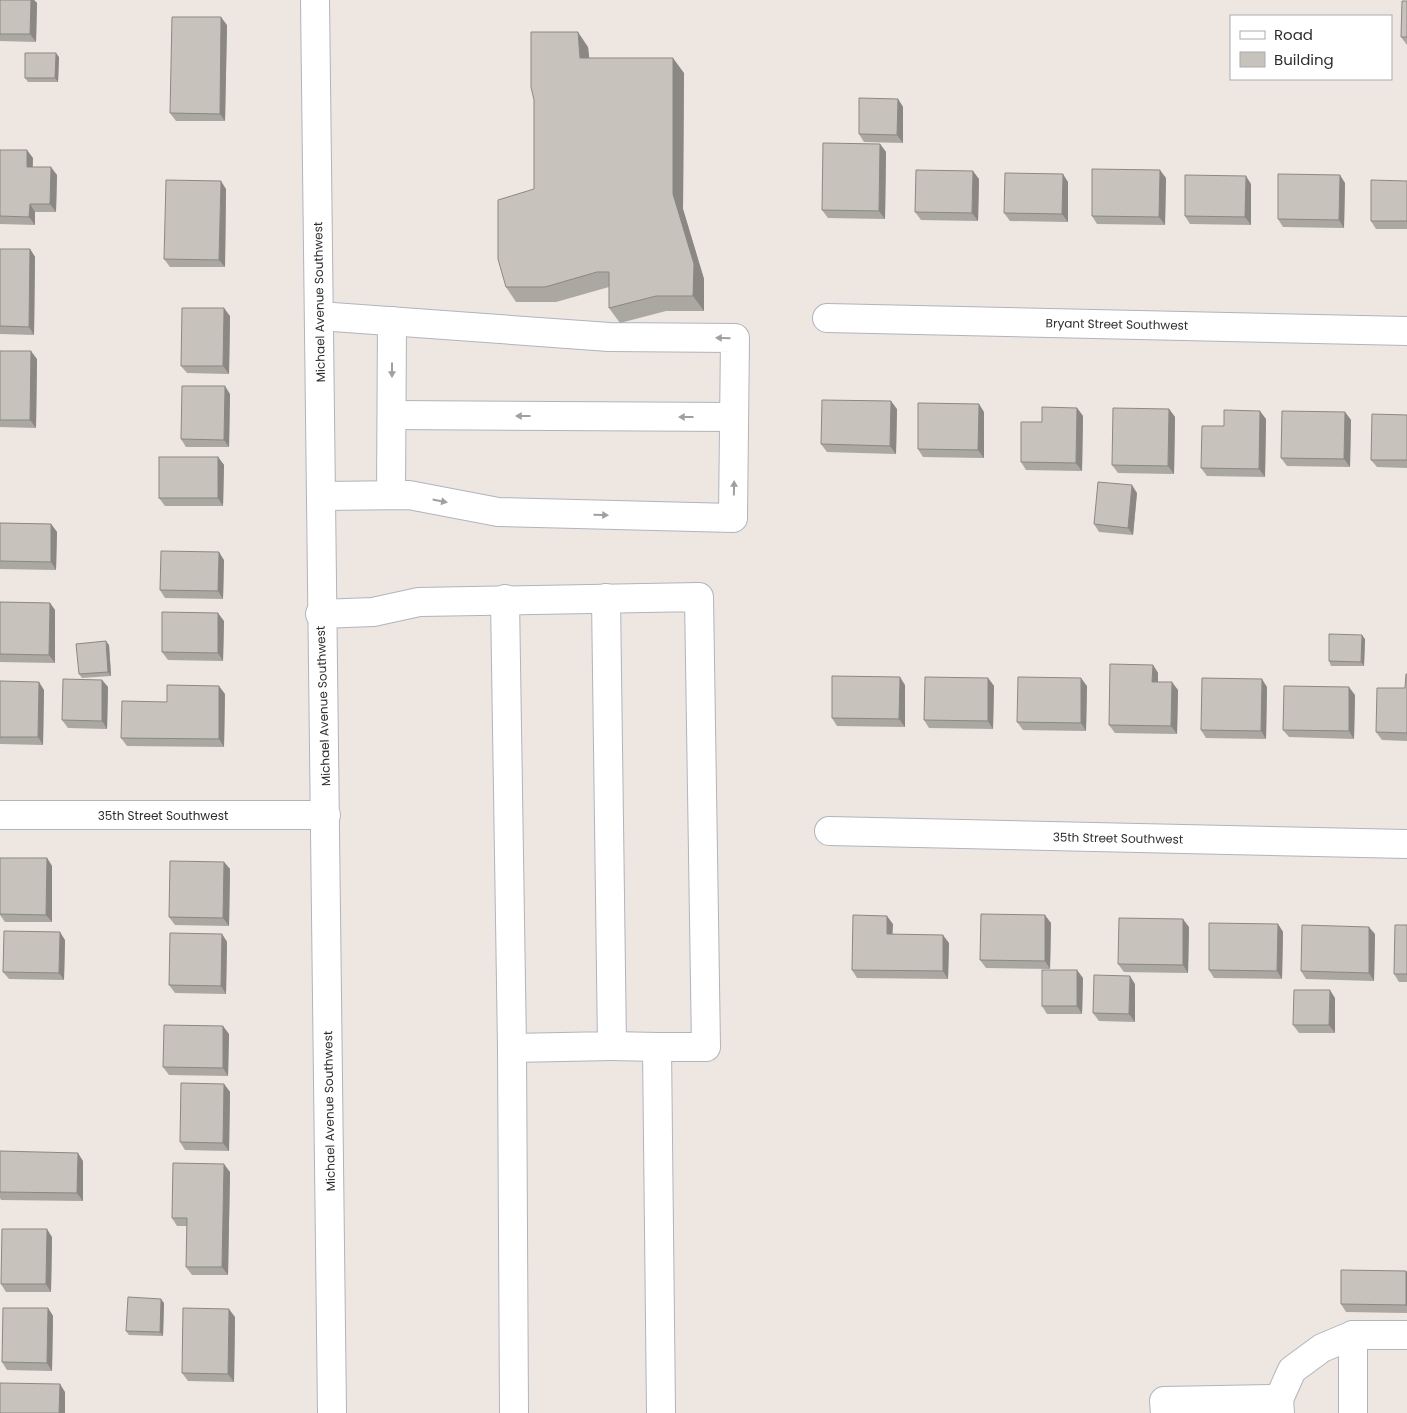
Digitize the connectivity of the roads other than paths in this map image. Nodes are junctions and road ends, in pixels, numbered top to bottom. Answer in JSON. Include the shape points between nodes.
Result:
{"nodes":[{"id":1,"x":315,"y":0,"type":"edge"},
{"id":2,"x":319,"y":316,"type":"junction"},
{"id":3,"x":827,"y":318,"type":"dead end"},
{"id":4,"x":392,"y":321,"type":"junction"},
{"id":5,"x":1407,"y":331,"type":"edge"},
{"id":6,"x":392,"y":415,"type":"junction"},
{"id":7,"x":734,"y":417,"type":"junction"},
{"id":8,"x":391,"y":495,"type":"junction"},
{"id":9,"x":322,"y":496,"type":"junction"},
{"id":10,"x":606,"y":598,"type":"junction"},
{"id":11,"x":505,"y":599,"type":"junction"},
{"id":12,"x":320,"y":614,"type":"junction"},
{"id":13,"x":0,"y":815,"type":"edge"},
{"id":14,"x":326,"y":815,"type":"junction"},
{"id":15,"x":829,"y":831,"type":"dead end"},
{"id":16,"x":1407,"y":844,"type":"edge"},
{"id":17,"x":612,"y":1046,"type":"junction"},
{"id":18,"x":657,"y":1047,"type":"junction"},
{"id":19,"x":512,"y":1048,"type":"junction"},
{"id":20,"x":1353,"y":1335,"type":"junction"},
{"id":21,"x":1407,"y":1336,"type":"edge"},
{"id":22,"x":1279,"y":1406,"type":"edge"},
{"id":23,"x":332,"y":1413,"type":"edge"},
{"id":24,"x":514,"y":1413,"type":"edge"},
{"id":25,"x":660,"y":1413,"type":"edge"},
{"id":26,"x":1165,"y":1413,"type":"edge"},
{"id":27,"x":1353,"y":1413,"type":"edge"}],
"edges":[{"from":1,"to":2,"type":"street","name":"Michael Avenue Southwest"},
{"from":2,"to":4,"type":"street"},
{"from":2,"to":9,"type":"street","name":"Michael Avenue Southwest"},
{"from":3,"to":5,"type":"street","name":"Bryant Street Southwest"},
{"from":4,"to":6,"type":"street","one_way":true},
{"from":7,"to":4,"type":"street","one_way":true,"via":[[735,338],[609,337]]},
{"from":7,"to":6,"type":"street","one_way":true},
{"from":6,"to":8,"type":"street"},
{"from":8,"to":7,"type":"street","one_way":true,"via":[[409,495],[498,512],[733,518]]},
{"from":8,"to":9,"type":"street"},
{"from":9,"to":12,"type":"street","name":"Michael Avenue Southwest"},
{"from":10,"to":11,"type":"street"},
{"from":10,"to":17,"type":"street"},
{"from":10,"to":18,"type":"street","via":[[699,597],[706,1047]]},
{"from":11,"to":12,"type":"street","via":[[419,602],[373,612]]},
{"from":11,"to":19,"type":"street"},
{"from":12,"to":14,"type":"street","name":"Michael Avenue Southwest"},
{"from":13,"to":14,"type":"street","name":"35th Street Southwest"},
{"from":14,"to":23,"type":"street","name":"Michael Avenue Southwest"},
{"from":15,"to":16,"type":"street","name":"35th Street Southwest"},
{"from":17,"to":18,"type":"street"},
{"from":17,"to":19,"type":"street"},
{"from":18,"to":25,"type":"street"},
{"from":19,"to":24,"type":"street"},
{"from":20,"to":21,"type":"street"},
{"from":20,"to":22,"type":"street","via":[[1322,1348],[1292,1370]]},
{"from":20,"to":27,"type":"street"},
{"from":22,"to":26,"type":"street","via":[[1164,1401]]}]}
